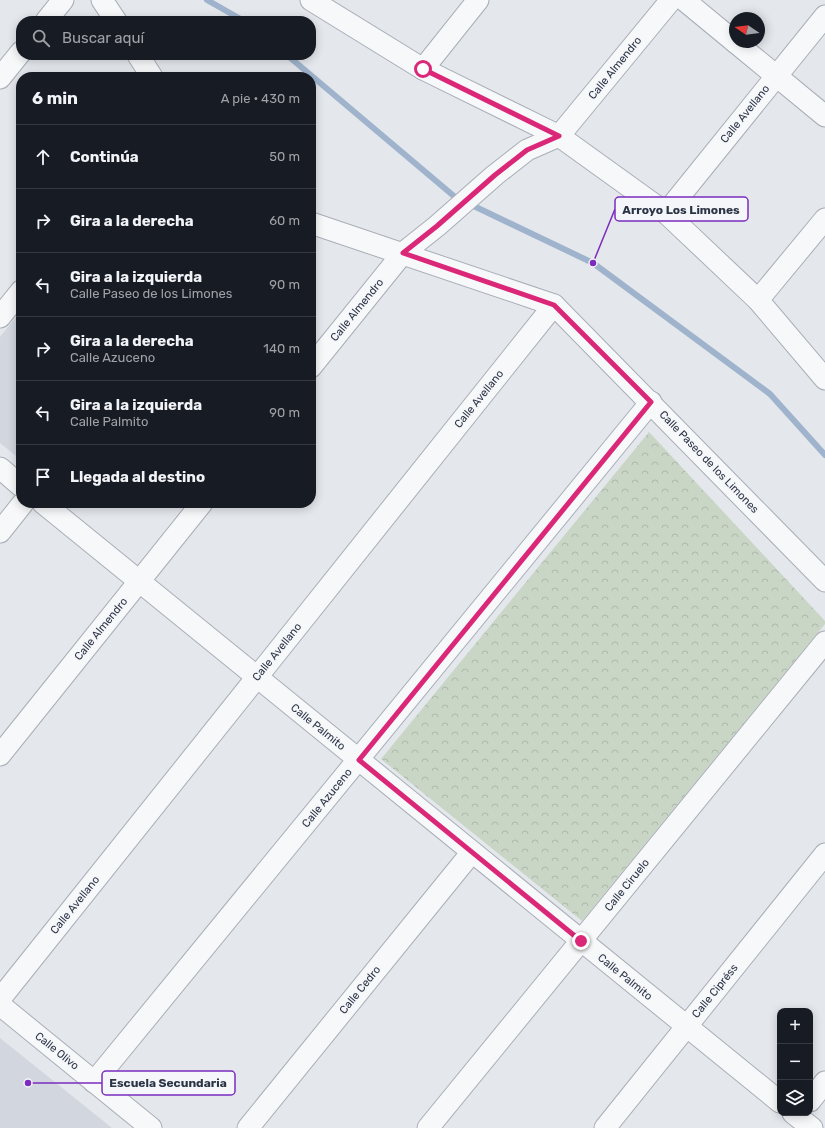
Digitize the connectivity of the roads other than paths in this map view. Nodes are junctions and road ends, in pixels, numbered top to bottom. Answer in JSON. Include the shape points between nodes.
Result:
{"nodes":[{"id":1,"x":63,"y":0,"type":"edge"},
{"id":2,"x":102,"y":0,"type":"edge"},
{"id":3,"x":311,"y":0,"type":"edge"},
{"id":4,"x":478,"y":0,"type":"edge"},
{"id":5,"x":671,"y":0,"type":"edge"},
{"id":6,"x":684,"y":0,"type":"edge"},
{"id":7,"x":50,"y":16,"type":"edge"},
{"id":8,"x":113,"y":16,"type":"edge"},
{"id":9,"x":825,"y":16,"type":"edge"},
{"id":10,"x":729,"y":37,"type":"edge"},
{"id":11,"x":742,"y":48,"type":"edge"},
{"id":12,"x":16,"y":58,"type":"edge"},
{"id":13,"x":141,"y":60,"type":"edge"},
{"id":14,"x":423,"y":69,"type":"junction"},
{"id":15,"x":149,"y":72,"type":"edge"},
{"id":16,"x":776,"y":76,"type":"junction"},
{"id":17,"x":0,"y":78,"type":"edge"},
{"id":18,"x":825,"y":116,"type":"edge"},
{"id":19,"x":559,"y":136,"type":"junction"},
{"id":20,"x":666,"y":213,"type":"junction"},
{"id":21,"x":825,"y":219,"type":"edge"},
{"id":22,"x":316,"y":225,"type":"edge"},
{"id":23,"x":403,"y":253,"type":"junction"},
{"id":24,"x":16,"y":297,"type":"edge"},
{"id":25,"x":758,"y":300,"type":"junction"},
{"id":26,"x":554,"y":305,"type":"junction"},
{"id":27,"x":0,"y":317,"type":"edge"},
{"id":28,"x":316,"y":361,"type":"edge"},
{"id":29,"x":825,"y":379,"type":"edge"},
{"id":30,"x":651,"y":402,"type":"junction"},
{"id":31,"x":0,"y":468,"type":"edge"},
{"id":32,"x":16,"y":482,"type":"edge"},
{"id":33,"x":19,"y":508,"type":"edge"},
{"id":34,"x":48,"y":508,"type":"edge"},
{"id":35,"x":198,"y":508,"type":"edge"},
{"id":36,"x":0,"y":532,"type":"edge"},
{"id":37,"x":139,"y":581,"type":"junction"},
{"id":38,"x":825,"y":581,"type":"edge"},
{"id":39,"x":825,"y":642,"type":"edge"},
{"id":40,"x":257,"y":677,"type":"junction"},
{"id":41,"x":0,"y":755,"type":"edge"},
{"id":42,"x":359,"y":760,"type":"junction"},
{"id":43,"x":472,"y":852,"type":"junction"},
{"id":44,"x":825,"y":854,"type":"edge"},
{"id":45,"x":581,"y":941,"type":"junction"},
{"id":46,"x":0,"y":999,"type":"edge"},
{"id":47,"x":0,"y":1005,"type":"edge"},
{"id":48,"x":686,"y":1026,"type":"junction"},
{"id":49,"x":94,"y":1082,"type":"junction"},
{"id":50,"x":825,"y":1082,"type":"edge"},
{"id":51,"x":813,"y":1098,"type":"edge"},
{"id":52,"x":777,"y":1100,"type":"edge"},
{"id":53,"x":151,"y":1128,"type":"edge"},
{"id":54,"x":248,"y":1128,"type":"edge"},
{"id":55,"x":428,"y":1128,"type":"edge"},
{"id":56,"x":605,"y":1128,"type":"edge"}],
"edges":[{"from":1,"to":7,"type":"street"},
{"from":2,"to":8,"type":"street"},
{"from":3,"to":14,"type":"street"},
{"from":4,"to":14,"type":"street"},
{"from":5,"to":19,"type":"street","name":"Calle Almendro"},
{"from":6,"to":10,"type":"street"},
{"from":9,"to":16,"type":"street","name":"Calle Avellano"},
{"from":11,"to":16,"type":"street"},
{"from":12,"to":17,"type":"street"},
{"from":13,"to":15,"type":"street"},
{"from":14,"to":19,"type":"street"},
{"from":16,"to":18,"type":"street"},
{"from":16,"to":20,"type":"street","name":"Calle Avellano"},
{"from":19,"to":20,"type":"street"},
{"from":19,"to":23,"type":"street","name":"Calle Almendro","via":[[527,150]]},
{"from":20,"to":25,"type":"street"},
{"from":21,"to":25,"type":"street"},
{"from":22,"to":23,"type":"street","name":"Calle Paseo de los Limones"},
{"from":23,"to":26,"type":"street","name":"Calle Paseo de los Limones"},
{"from":23,"to":28,"type":"street","name":"Calle Almendro"},
{"from":24,"to":27,"type":"street"},
{"from":25,"to":29,"type":"street"},
{"from":26,"to":30,"type":"street","name":"Calle Paseo de los Limones"},
{"from":26,"to":40,"type":"street","name":"Calle Avellano"},
{"from":30,"to":38,"type":"street","name":"Calle Paseo de los Limones"},
{"from":30,"to":42,"type":"street","name":"Calle Azuceno"},
{"from":31,"to":32,"type":"street"},
{"from":33,"to":36,"type":"street"},
{"from":34,"to":37,"type":"street","name":"Calle Palmito"},
{"from":35,"to":37,"type":"street","name":"Calle Almendro"},
{"from":37,"to":40,"type":"street","name":"Calle Palmito"},
{"from":37,"to":41,"type":"street","name":"Calle Almendro"},
{"from":39,"to":45,"type":"street","name":"Calle Ciruelo"},
{"from":40,"to":42,"type":"street","name":"Calle Palmito"},
{"from":40,"to":46,"type":"street","name":"Calle Avellano"},
{"from":42,"to":43,"type":"street","name":"Calle Palmito"},
{"from":42,"to":49,"type":"street","name":"Calle Azuceno"},
{"from":43,"to":45,"type":"street","name":"Calle Palmito"},
{"from":43,"to":54,"type":"street","name":"Calle Cedro"},
{"from":44,"to":48,"type":"street","name":"Calle Cipréss"},
{"from":45,"to":48,"type":"street","name":"Calle Palmito"},
{"from":45,"to":55,"type":"street","name":"Calle Ciruelo"},
{"from":47,"to":49,"type":"street","name":"Calle Olivo"},
{"from":48,"to":52,"type":"street","name":"Calle Palmito"},
{"from":48,"to":56,"type":"street","name":"Calle Cipréss"},
{"from":49,"to":53,"type":"street","name":"Calle Olivo"},
{"from":50,"to":51,"type":"street"}]}
